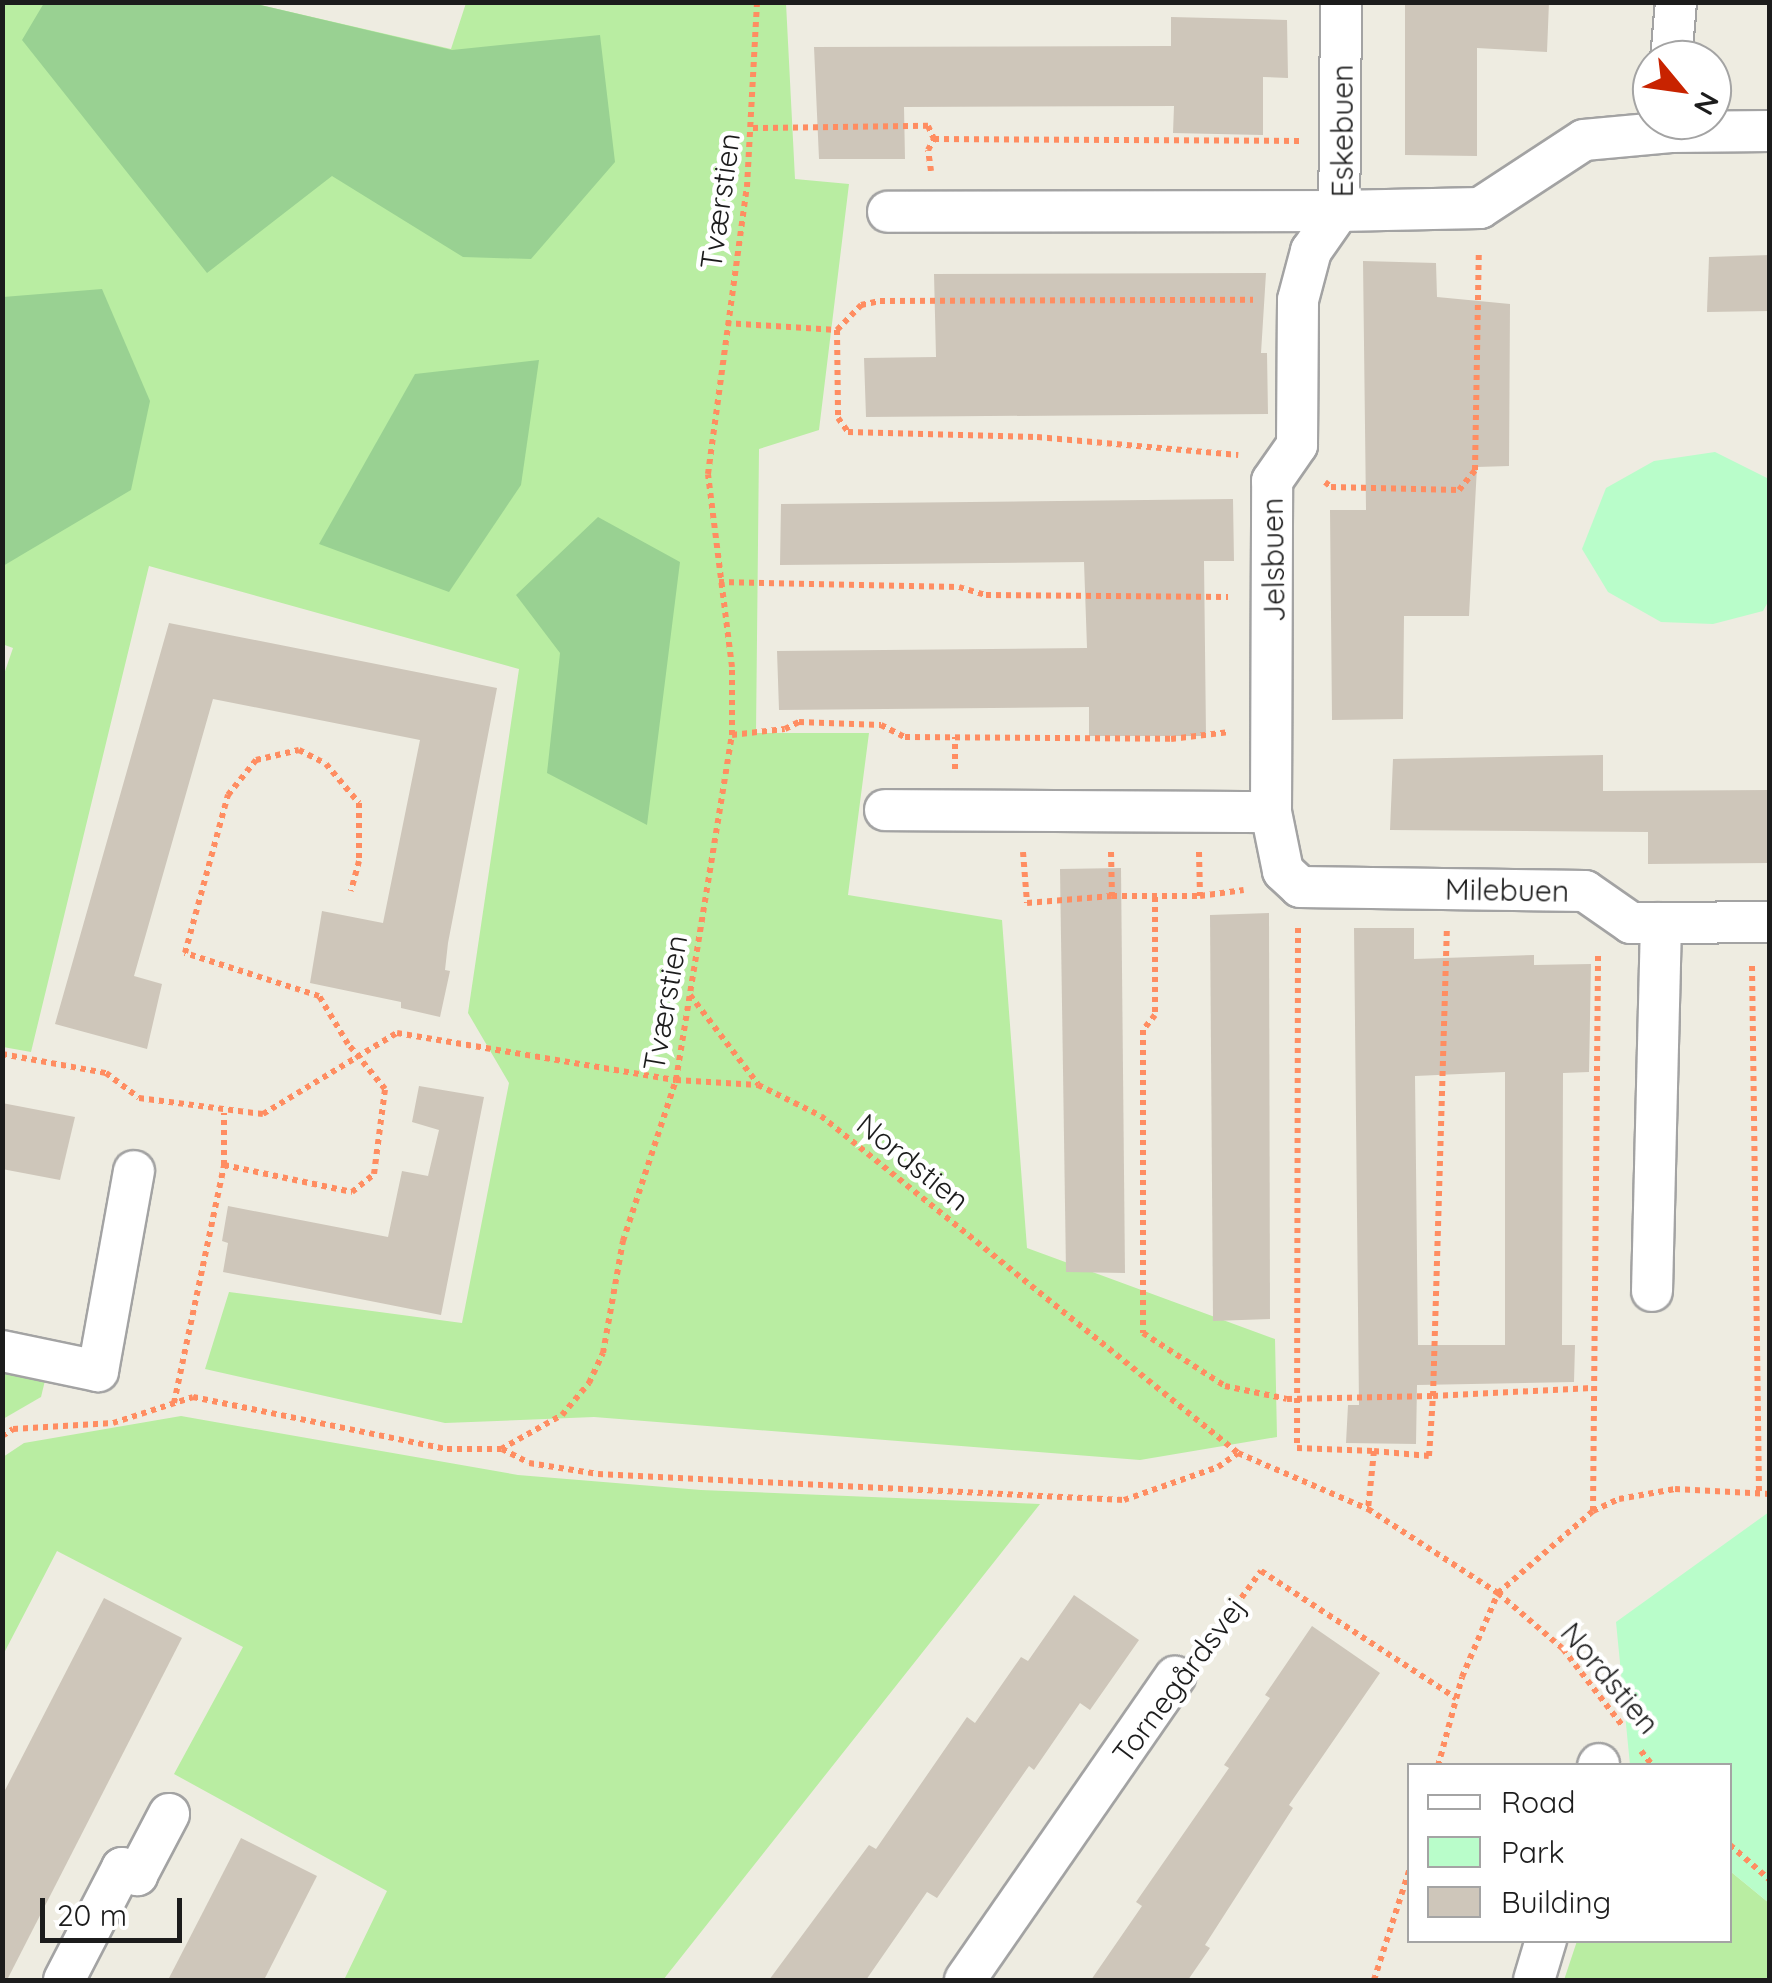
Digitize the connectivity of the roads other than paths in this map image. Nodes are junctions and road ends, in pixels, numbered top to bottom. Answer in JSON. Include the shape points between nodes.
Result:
{"nodes":[{"id":1,"x":1341,"y":2,"type":"edge"},
{"id":2,"x":1676,"y":2,"type":"edge"},
{"id":3,"x":1673,"y":40,"type":"edge"},
{"id":4,"x":1732,"y":129,"type":"edge"},
{"id":5,"x":1770,"y":131,"type":"edge"},
{"id":6,"x":1632,"y":132,"type":"edge"},
{"id":7,"x":1339,"y":211,"type":"junction"},
{"id":8,"x":888,"y":212,"type":"dead end"},
{"id":9,"x":884,"y":810,"type":"dead end"},
{"id":10,"x":1271,"y":812,"type":"junction"},
{"id":11,"x":1660,"y":924,"type":"junction"},
{"id":12,"x":1761,"y":939,"type":"edge"},
{"id":13,"x":134,"y":1171,"type":"dead end"},
{"id":14,"x":1652,"y":1291,"type":"dead end"},
{"id":15,"x":2,"y":1350,"type":"edge"},
{"id":16,"x":1175,"y":1676,"type":"road end"},
{"id":17,"x":169,"y":1814,"type":"dead end"},
{"id":18,"x":1545,"y":1943,"type":"edge"},
{"id":19,"x":64,"y":1980,"type":"edge"},
{"id":20,"x":965,"y":1980,"type":"edge"},
{"id":21,"x":1534,"y":1980,"type":"edge"}],
"edges":[{"from":1,"to":7,"type":"street","name":"Eskebuen"},
{"from":2,"to":3,"type":"street"},
{"from":4,"to":5,"type":"street"},
{"from":6,"to":7,"type":"street","name":"Eskebuen","via":[[1584,140],[1480,208]]},
{"from":7,"to":8,"type":"street"},
{"from":7,"to":10,"type":"street","name":"Jelsbuen","via":[[1311,251],[1298,300],[1297,445],[1272,481]]},
{"from":9,"to":10,"type":"street"},
{"from":10,"to":11,"type":"street","name":"Milebuen","via":[[1283,870],[1300,887],[1585,891],[1631,922]]},
{"from":11,"to":12,"type":"street","name":"Milebuen"},
{"from":11,"to":14,"type":"street"},
{"from":13,"to":15,"type":"street","via":[[98,1372]]},
{"from":16,"to":20,"type":"street","name":"Tornegårdsvej"},
{"from":17,"to":19,"type":"street","via":[[138,1876],[122,1868]]},
{"from":18,"to":21,"type":"street"}]}
